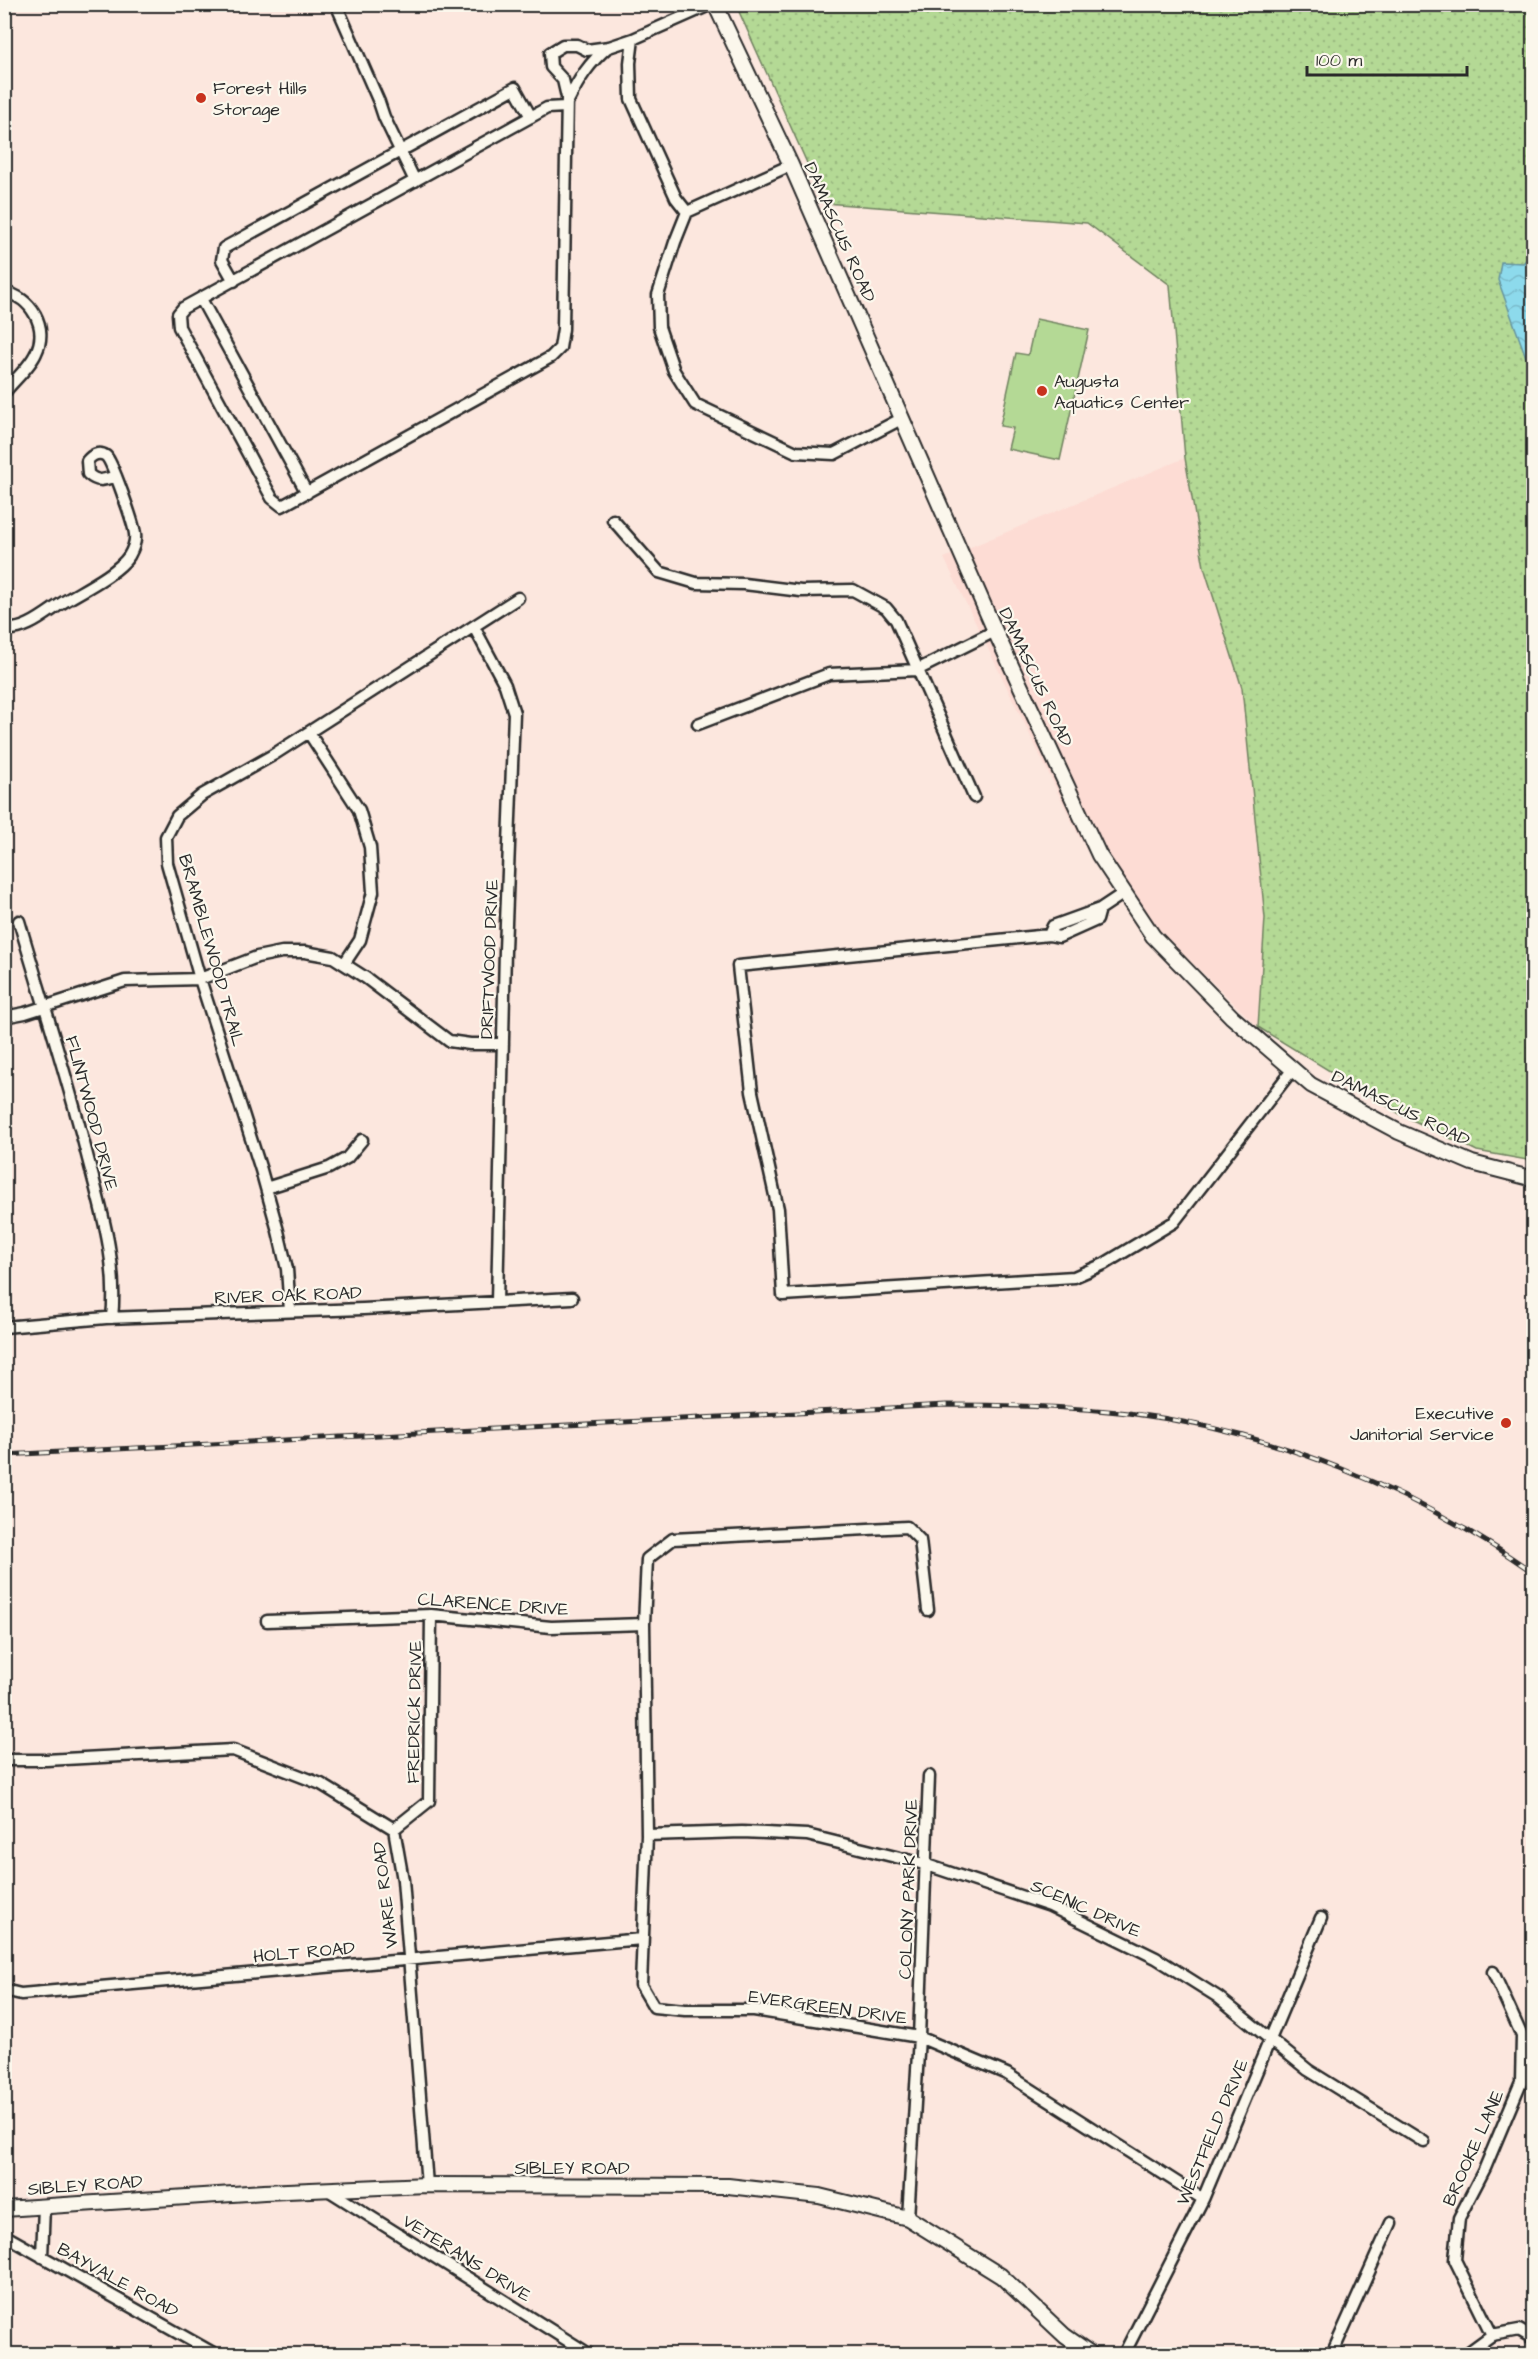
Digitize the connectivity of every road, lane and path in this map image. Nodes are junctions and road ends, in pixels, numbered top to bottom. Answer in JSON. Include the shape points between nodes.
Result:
{"nodes":[{"id":1,"x":336,"y":4,"type":"edge"},
{"id":2,"x":713,"y":4,"type":"edge"},
{"id":3,"x":633,"y":39,"type":"junction"},
{"id":4,"x":609,"y":47,"type":"junction"},
{"id":5,"x":565,"y":107,"type":"junction"},
{"id":6,"x":531,"y":117,"type":"junction"},
{"id":7,"x":400,"y":150,"type":"junction"},
{"id":8,"x":791,"y":165,"type":"junction"},
{"id":9,"x":415,"y":181,"type":"junction"},
{"id":10,"x":687,"y":212,"type":"junction"},
{"id":11,"x":234,"y":281,"type":"junction"},
{"id":12,"x":4,"y":292,"type":"edge"},
{"id":13,"x":201,"y":299,"type":"junction"},
{"id":14,"x":4,"y":393,"type":"edge"},
{"id":15,"x":903,"y":418,"type":"junction"},
{"id":16,"x":116,"y":476,"type":"dead end"},
{"id":17,"x":307,"y":494,"type":"junction"},
{"id":18,"x":613,"y":520,"type":"dead end"},
{"id":19,"x":518,"y":598,"type":"dead end"},
{"id":20,"x":474,"y":627,"type":"junction"},
{"id":21,"x":4,"y":629,"type":"edge"},
{"id":22,"x":995,"y":631,"type":"junction"},
{"id":23,"x":917,"y":670,"type":"junction"},
{"id":24,"x":698,"y":724,"type":"dead end"},
{"id":25,"x":309,"y":732,"type":"junction"},
{"id":26,"x":974,"y":797,"type":"dead end"},
{"id":27,"x":1124,"y":893,"type":"junction"},
{"id":28,"x":19,"y":921,"type":"dead end"},
{"id":29,"x":344,"y":964,"type":"junction"},
{"id":30,"x":200,"y":979,"type":"junction"},
{"id":31,"x":45,"y":1007,"type":"junction"},
{"id":32,"x":4,"y":1017,"type":"edge"},
{"id":33,"x":503,"y":1044,"type":"junction"},
{"id":34,"x":1293,"y":1069,"type":"junction"},
{"id":35,"x":362,"y":1140,"type":"dead end"},
{"id":36,"x":1533,"y":1179,"type":"edge"},
{"id":37,"x":266,"y":1188,"type":"junction"},
{"id":38,"x":572,"y":1298,"type":"dead end"},
{"id":39,"x":497,"y":1302,"type":"junction"},
{"id":40,"x":290,"y":1311,"type":"junction"},
{"id":41,"x":112,"y":1318,"type":"junction"},
{"id":42,"x":4,"y":1327,"type":"edge"},
{"id":43,"x":928,"y":1610,"type":"dead end"},
{"id":44,"x":431,"y":1615,"type":"junction"},
{"id":45,"x":267,"y":1621,"type":"dead end"},
{"id":46,"x":644,"y":1624,"type":"junction"},
{"id":47,"x":4,"y":1760,"type":"edge"},
{"id":48,"x":929,"y":1776,"type":"dead end"},
{"id":49,"x":394,"y":1829,"type":"junction"},
{"id":50,"x":647,"y":1835,"type":"junction"},
{"id":51,"x":924,"y":1864,"type":"junction"},
{"id":52,"x":1321,"y":1918,"type":"dead end"},
{"id":53,"x":642,"y":1939,"type":"junction"},
{"id":54,"x":409,"y":1959,"type":"junction"},
{"id":55,"x":1493,"y":1972,"type":"dead end"},
{"id":56,"x":4,"y":1990,"type":"edge"},
{"id":57,"x":919,"y":2037,"type":"junction"},
{"id":58,"x":1270,"y":2041,"type":"junction"},
{"id":59,"x":1424,"y":2142,"type":"dead end"},
{"id":60,"x":427,"y":2185,"type":"junction"},
{"id":61,"x":328,"y":2190,"type":"junction"},
{"id":62,"x":1203,"y":2199,"type":"junction"},
{"id":63,"x":44,"y":2206,"type":"junction"},
{"id":64,"x":4,"y":2209,"type":"edge"},
{"id":65,"x":908,"y":2218,"type":"junction"},
{"id":66,"x":1391,"y":2223,"type":"dead end"},
{"id":67,"x":4,"y":2235,"type":"edge"},
{"id":68,"x":42,"y":2257,"type":"junction"},
{"id":69,"x":1492,"y":2335,"type":"junction"},
{"id":70,"x":1533,"y":2338,"type":"edge"},
{"id":71,"x":215,"y":2355,"type":"edge"},
{"id":72,"x":589,"y":2355,"type":"edge"},
{"id":73,"x":1091,"y":2355,"type":"edge"},
{"id":74,"x":1124,"y":2355,"type":"edge"},
{"id":75,"x":1332,"y":2355,"type":"edge"},
{"id":76,"x":1466,"y":2355,"type":"edge"}],
"edges":[{"from":1,"to":7,"type":"street"},
{"from":2,"to":3,"type":"street"},
{"from":2,"to":8,"type":"street","name":"DAMASCUS ROAD"},
{"from":3,"to":4,"type":"street"},
{"from":3,"to":10,"type":"street","via":[[631,99],[676,198]]},
{"from":4,"to":5,"type":"street","via":[[581,75]]},
{"from":4,"to":5,"type":"street","via":[[587,51],[577,45],[563,45],[550,53],[551,67],[563,80]]},
{"from":5,"to":6,"type":"street","via":[[547,108]]},
{"from":5,"to":17,"type":"street","via":[[560,348],[551,357]]},
{"from":6,"to":7,"type":"street","via":[[515,88]]},
{"from":6,"to":9,"type":"street"},
{"from":7,"to":9,"type":"street"},
{"from":7,"to":11,"type":"street","via":[[224,248],[222,260]]},
{"from":8,"to":10,"type":"street"},
{"from":8,"to":15,"type":"street","name":"DAMASCUS ROAD"},
{"from":9,"to":11,"type":"street"},
{"from":10,"to":15,"type":"street","via":[[658,295],[659,327],[674,371],[695,405],[796,452],[834,454]]},
{"from":11,"to":13,"type":"street"},
{"from":12,"to":14,"type":"street","via":[[28,302],[40,335],[36,355]]},
{"from":13,"to":17,"type":"street"},
{"from":13,"to":17,"type":"street","via":[[178,314],[179,327],[272,498],[282,506]]},
{"from":15,"to":22,"type":"street","name":"DAMASCUS ROAD"},
{"from":16,"to":21,"type":"street","via":[[135,535],[130,554],[118,568],[29,624]]},
{"from":18,"to":23,"type":"street","via":[[659,572],[696,583],[801,591],[853,590],[886,608],[896,620]]},
{"from":19,"to":20,"type":"street","name":"BRAMBLEWOOD TRAIL"},
{"from":20,"to":25,"type":"street","name":"BRAMBLEWOOD TRAIL"},
{"from":20,"to":33,"type":"street","name":"DRIFTWOOD DRIVE","via":[[505,685],[514,713]]},
{"from":22,"to":23,"type":"street"},
{"from":22,"to":27,"type":"street","name":"DAMASCUS ROAD","via":[[1099,855]]},
{"from":23,"to":24,"type":"street","via":[[829,674]]},
{"from":23,"to":26,"type":"street"},
{"from":25,"to":29,"type":"street","via":[[358,810],[370,847],[373,892],[360,940]]},
{"from":25,"to":30,"type":"street","name":"BRAMBLEWOOD TRAIL","via":[[202,795],[177,816],[166,837],[167,863]]},
{"from":27,"to":34,"type":"street","name":"DAMASCUS ROAD","via":[[1153,936],[1232,1017]]},
{"from":27,"to":34,"type":"street","via":[[1100,909],[1053,926],[1049,935],[738,966],[752,1092],[778,1209],[783,1295],[1074,1277],[1104,1264],[1174,1222]]},
{"from":28,"to":31,"type":"street","name":"FLINTWOOD DRIVE"},
{"from":29,"to":30,"type":"street","via":[[333,957],[282,952],[257,957]]},
{"from":29,"to":33,"type":"street","via":[[449,1041]]},
{"from":30,"to":31,"type":"street","via":[[125,981]]},
{"from":30,"to":37,"type":"street","name":"BRAMBLEWOOD TRAIL"},
{"from":31,"to":32,"type":"street"},
{"from":31,"to":41,"type":"street","name":"FLINTWOOD DRIVE","via":[[102,1214],[115,1288]]},
{"from":33,"to":39,"type":"street","name":"DRIFTWOOD DRIVE"},
{"from":34,"to":36,"type":"street","name":"DAMASCUS ROAD","via":[[1311,1085],[1399,1132],[1472,1163]]},
{"from":35,"to":37,"type":"street","via":[[347,1158],[329,1168]]},
{"from":37,"to":40,"type":"street","name":"BRAMBLEWOOD TRAIL","via":[[287,1269]]},
{"from":38,"to":39,"type":"street","name":"RIVER OAK ROAD"},
{"from":39,"to":40,"type":"street","name":"RIVER OAK ROAD"},
{"from":40,"to":41,"type":"street","name":"RIVER OAK ROAD"},
{"from":41,"to":42,"type":"street","name":"RIVER OAK ROAD"},
{"from":43,"to":46,"type":"street","name":"EVERGREEN DRIVE","via":[[920,1540],[907,1527],[673,1539],[647,1558]]},
{"from":44,"to":45,"type":"street","name":"CLARENCE DRIVE"},
{"from":44,"to":46,"type":"street","name":"CLARENCE DRIVE","via":[[551,1627]]},
{"from":44,"to":49,"type":"street","name":"FREDRICK DRIVE","via":[[429,1801]]},
{"from":46,"to":50,"type":"street","name":"EVERGREEN DRIVE"},
{"from":47,"to":49,"type":"street","name":"WARE ROAD","via":[[233,1750],[321,1784]]},
{"from":48,"to":51,"type":"street","name":"COLONY PARK DRIVE"},
{"from":49,"to":54,"type":"street","name":"WARE ROAD","via":[[403,1880]]},
{"from":50,"to":51,"type":"street","name":"SCENIC DRIVE","via":[[807,1835]]},
{"from":50,"to":53,"type":"street","name":"EVERGREEN DRIVE"},
{"from":51,"to":57,"type":"street","name":"COLONY PARK DRIVE"},
{"from":51,"to":58,"type":"street","name":"SCENIC DRIVE","via":[[1050,1906],[1156,1958],[1218,1997]]},
{"from":52,"to":58,"type":"street","name":"WESTFIELD DRIVE"},
{"from":53,"to":54,"type":"street","name":"HOLT ROAD"},
{"from":53,"to":57,"type":"street","name":"EVERGREEN DRIVE","via":[[641,1985],[654,2007],[754,2010]]},
{"from":54,"to":56,"type":"street","name":"HOLT ROAD","via":[[21,1994]]},
{"from":54,"to":60,"type":"street","name":"WARE ROAD"},
{"from":55,"to":69,"type":"street","name":"BROOKE LANE","via":[[1522,2036],[1521,2082],[1459,2218],[1455,2260]]},
{"from":57,"to":62,"type":"street","name":"EVERGREEN DRIVE","via":[[1007,2074]]},
{"from":57,"to":65,"type":"street","name":"COLONY PARK DRIVE"},
{"from":58,"to":59,"type":"street","name":"SCENIC DRIVE","via":[[1308,2070]]},
{"from":58,"to":62,"type":"street","name":"WESTFIELD DRIVE"},
{"from":60,"to":61,"type":"street","name":"SIBLEY ROAD"},
{"from":60,"to":65,"type":"street","name":"SIBLEY ROAD","via":[[728,2186],[819,2196]]},
{"from":61,"to":63,"type":"street","name":"SIBLEY ROAD"},
{"from":61,"to":72,"type":"street","name":"VETERANS DRIVE"},
{"from":62,"to":74,"type":"street","name":"WESTFIELD DRIVE"},
{"from":63,"to":64,"type":"street","name":"SIBLEY ROAD"},
{"from":63,"to":68,"type":"street"},
{"from":65,"to":73,"type":"street","name":"SIBLEY ROAD","via":[[1001,2276]]},
{"from":66,"to":75,"type":"street"},
{"from":67,"to":68,"type":"street","name":"BAYVALE ROAD"},
{"from":68,"to":71,"type":"street","name":"BAYVALE ROAD"},
{"from":69,"to":70,"type":"street","via":[[1519,2330]]},
{"from":69,"to":76,"type":"street"}]}
